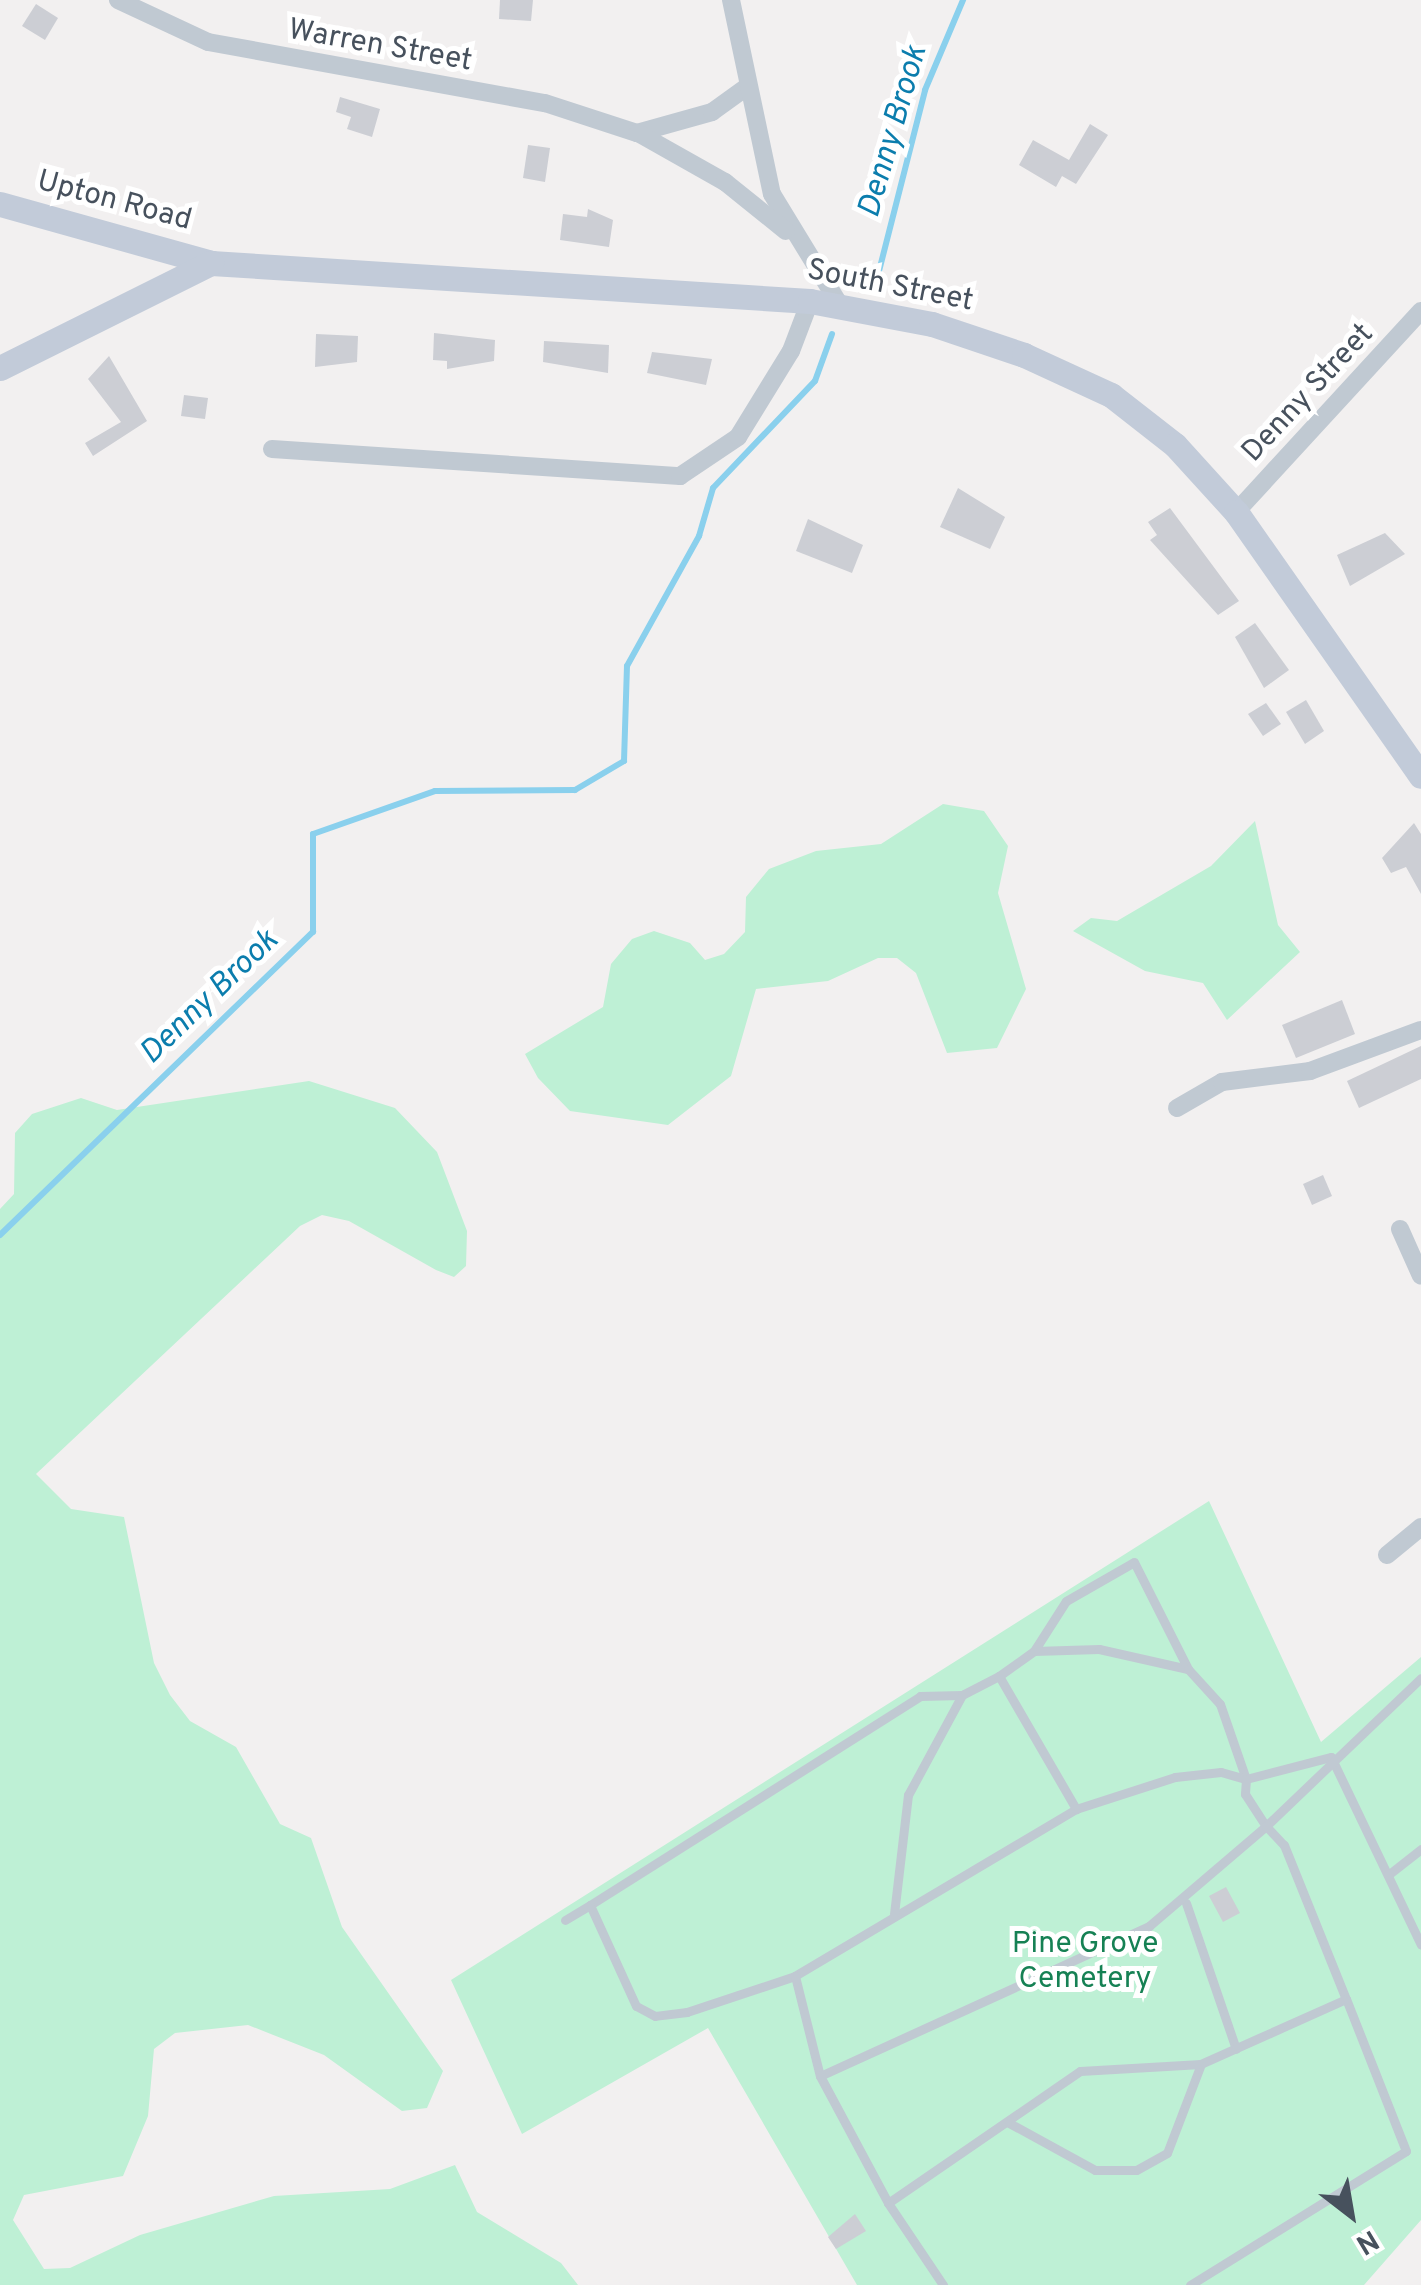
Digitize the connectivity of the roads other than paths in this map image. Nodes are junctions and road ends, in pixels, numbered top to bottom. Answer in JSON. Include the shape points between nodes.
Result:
{"nodes":[{"id":1,"x":118,"y":0,"type":"edge"},
{"id":2,"x":731,"y":0,"type":"edge"},
{"id":3,"x":748,"y":86,"type":"junction"},
{"id":4,"x":637,"y":132,"type":"junction"},
{"id":5,"x":0,"y":204,"type":"edge"},
{"id":6,"x":792,"y":235,"type":"junction"},
{"id":7,"x":211,"y":263,"type":"junction"},
{"id":8,"x":810,"y":301,"type":"junction"},
{"id":9,"x":841,"y":308,"type":"junction"},
{"id":10,"x":1421,"y":311,"type":"edge"},
{"id":11,"x":0,"y":368,"type":"edge"},
{"id":12,"x":272,"y":449,"type":"dead end"},
{"id":13,"x":1236,"y":512,"type":"junction"},
{"id":14,"x":1421,"y":776,"type":"edge"},
{"id":15,"x":1421,"y":1030,"type":"edge"},
{"id":16,"x":1176,"y":1108,"type":"dead end"},
{"id":17,"x":1400,"y":1229,"type":"dead end"},
{"id":18,"x":1421,"y":1276,"type":"edge"},
{"id":19,"x":1421,"y":1528,"type":"edge"},
{"id":20,"x":1388,"y":1555,"type":"dead end"},
{"id":21,"x":1034,"y":1651,"type":"junction"},
{"id":22,"x":1188,"y":1669,"type":"junction"},
{"id":23,"x":999,"y":1676,"type":"junction"},
{"id":24,"x":1421,"y":1678,"type":"edge"},
{"id":25,"x":962,"y":1695,"type":"junction"},
{"id":26,"x":1331,"y":1757,"type":"junction"},
{"id":27,"x":1246,"y":1779,"type":"junction"},
{"id":28,"x":1076,"y":1810,"type":"junction"},
{"id":29,"x":1266,"y":1826,"type":"junction"},
{"id":30,"x":1421,"y":1849,"type":"edge"},
{"id":31,"x":1388,"y":1876,"type":"junction"},
{"id":32,"x":1186,"y":1902,"type":"junction"},
{"id":33,"x":590,"y":1905,"type":"junction"},
{"id":34,"x":894,"y":1914,"type":"junction"},
{"id":35,"x":565,"y":1920,"type":"dead end"},
{"id":36,"x":1421,"y":1945,"type":"edge"},
{"id":37,"x":796,"y":1976,"type":"junction"},
{"id":38,"x":1346,"y":1999,"type":"junction"},
{"id":39,"x":1236,"y":2049,"type":"junction"},
{"id":40,"x":1200,"y":2064,"type":"junction"},
{"id":41,"x":820,"y":2076,"type":"junction"},
{"id":42,"x":1008,"y":2122,"type":"junction"},
{"id":43,"x":888,"y":2203,"type":"junction"},
{"id":44,"x":943,"y":2285,"type":"edge"},
{"id":45,"x":1190,"y":2285,"type":"edge"}],
"edges":[{"from":1,"to":4,"type":"street","name":"Warren Street","via":[[224,46],[545,103]]},
{"from":2,"to":3,"type":"street"},
{"from":3,"to":4,"type":"street","via":[[712,112]]},
{"from":3,"to":6,"type":"street","via":[[759,153]]},
{"from":4,"to":6,"type":"street","name":"Warren Street","via":[[726,182]]},
{"from":5,"to":7,"type":"main road","name":"Upton Road"},
{"from":6,"to":9,"type":"street"},
{"from":7,"to":8,"type":"main road","name":"South Street"},
{"from":7,"to":11,"type":"main road"},
{"from":8,"to":9,"type":"main road","name":"South Street"},
{"from":8,"to":12,"type":"street","via":[[784,366],[738,437],[680,476]]},
{"from":9,"to":13,"type":"main road","name":"South Street","via":[[979,338],[1111,395],[1175,445]]},
{"from":10,"to":13,"type":"street","name":"Denny Street"},
{"from":13,"to":14,"type":"main road","name":"South Street"},
{"from":15,"to":16,"type":"street","via":[[1310,1070],[1222,1082]]},
{"from":17,"to":18,"type":"street"},
{"from":19,"to":20,"type":"street"},
{"from":21,"to":22,"type":"lane","via":[[1099,1649]]},
{"from":21,"to":22,"type":"lane","via":[[1066,1602],[1134,1562]]},
{"from":21,"to":23,"type":"lane"},
{"from":22,"to":27,"type":"lane","via":[[1220,1704]]},
{"from":23,"to":25,"type":"lane"},
{"from":23,"to":28,"type":"lane"},
{"from":24,"to":26,"type":"lane"},
{"from":25,"to":33,"type":"lane","via":[[920,1696]]},
{"from":25,"to":34,"type":"lane","via":[[908,1795]]},
{"from":26,"to":27,"type":"lane"},
{"from":26,"to":29,"type":"lane"},
{"from":26,"to":31,"type":"lane"},
{"from":27,"to":28,"type":"lane","via":[[1175,1777]]},
{"from":27,"to":29,"type":"lane"},
{"from":28,"to":34,"type":"lane"},
{"from":29,"to":32,"type":"lane"},
{"from":29,"to":38,"type":"lane","via":[[1284,1845]]},
{"from":30,"to":31,"type":"lane"},
{"from":31,"to":36,"type":"lane"},
{"from":32,"to":39,"type":"lane"},
{"from":32,"to":41,"type":"lane"},
{"from":33,"to":35,"type":"lane"},
{"from":33,"to":37,"type":"lane","via":[[636,2006],[655,2016],[743,1999]]},
{"from":34,"to":37,"type":"lane"},
{"from":37,"to":41,"type":"lane"},
{"from":38,"to":39,"type":"lane"},
{"from":38,"to":45,"type":"lane","via":[[1401,2131],[1402,2159]]},
{"from":39,"to":40,"type":"lane"},
{"from":40,"to":42,"type":"lane","via":[[1080,2071]]},
{"from":40,"to":42,"type":"lane","via":[[1167,2152],[1136,2170],[1095,2170]]},
{"from":41,"to":43,"type":"lane"},
{"from":42,"to":43,"type":"lane"},
{"from":43,"to":44,"type":"lane"}]}
